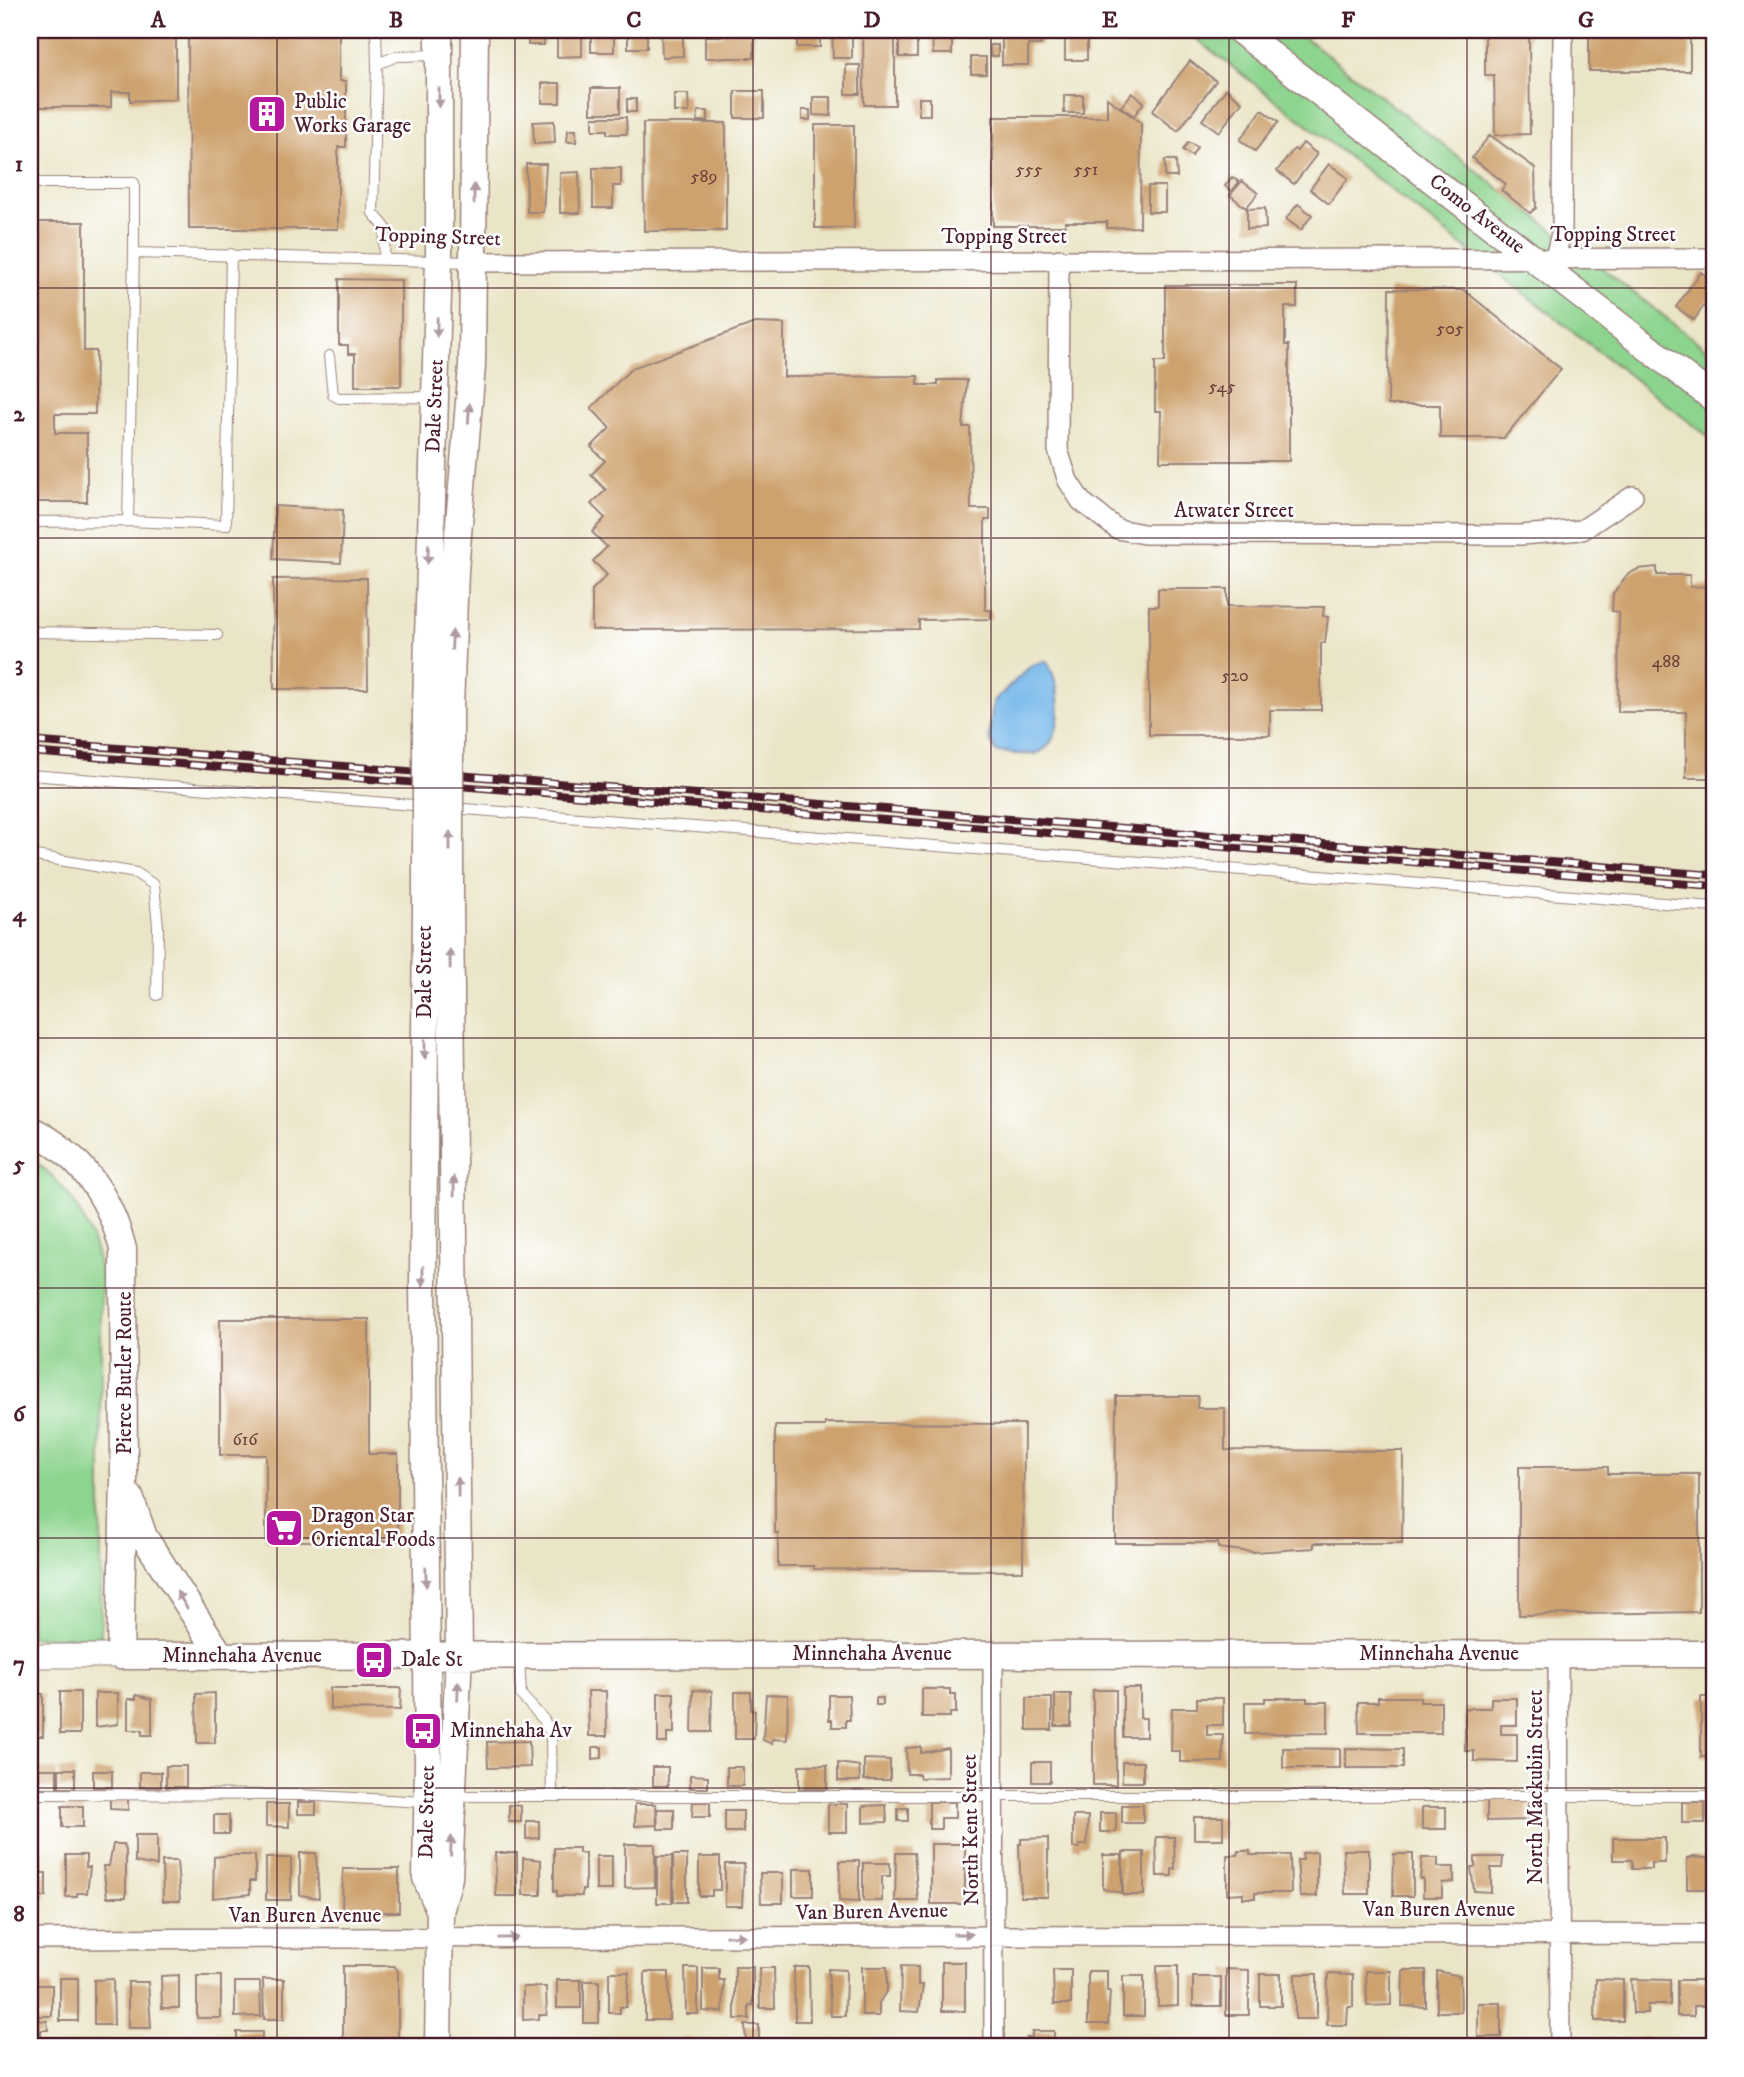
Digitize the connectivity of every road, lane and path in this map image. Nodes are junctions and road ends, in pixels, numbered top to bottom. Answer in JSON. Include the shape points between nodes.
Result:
{"nodes":[{"id":1,"x":376,"y":30,"type":"edge"},
{"id":2,"x":475,"y":30,"type":"edge"},
{"id":3,"x":1239,"y":30,"type":"edge"},
{"id":4,"x":1563,"y":30,"type":"edge"},
{"id":5,"x":439,"y":42,"type":"edge"},
{"id":6,"x":377,"y":64,"type":"junction"},
{"id":7,"x":30,"y":183,"type":"edge"},
{"id":8,"x":135,"y":253,"type":"junction"},
{"id":9,"x":231,"y":254,"type":"junction"},
{"id":10,"x":1544,"y":257,"type":"junction"},
{"id":11,"x":384,"y":258,"type":"junction"},
{"id":12,"x":1714,"y":258,"type":"edge"},
{"id":13,"x":439,"y":259,"type":"junction"},
{"id":14,"x":1059,"y":259,"type":"junction"},
{"id":15,"x":474,"y":262,"type":"junction"},
{"id":16,"x":329,"y":356,"type":"dead end"},
{"id":17,"x":435,"y":397,"type":"junction"},
{"id":18,"x":1714,"y":399,"type":"edge"},
{"id":19,"x":1633,"y":496,"type":"dead end"},
{"id":20,"x":128,"y":521,"type":"junction"},
{"id":21,"x":30,"y":522,"type":"edge"},
{"id":22,"x":30,"y":632,"type":"edge"},
{"id":23,"x":217,"y":635,"type":"dead end"},
{"id":24,"x":438,"y":708,"type":"junction"},
{"id":25,"x":30,"y":775,"type":"edge"},
{"id":26,"x":30,"y":855,"type":"edge"},
{"id":27,"x":1714,"y":907,"type":"edge"},
{"id":28,"x":438,"y":908,"type":"junction"},
{"id":29,"x":157,"y":995,"type":"dead end"},
{"id":30,"x":30,"y":1129,"type":"edge"},
{"id":31,"x":124,"y":1479,"type":"junction"},
{"id":32,"x":426,"y":1653,"type":"junction"},
{"id":33,"x":459,"y":1653,"type":"junction"},
{"id":34,"x":519,"y":1653,"type":"junction"},
{"id":35,"x":1558,"y":1653,"type":"junction"},
{"id":36,"x":1714,"y":1654,"type":"edge"},
{"id":37,"x":993,"y":1655,"type":"junction"},
{"id":38,"x":30,"y":1656,"type":"edge"},
{"id":39,"x":120,"y":1656,"type":"junction"},
{"id":40,"x":221,"y":1656,"type":"junction"},
{"id":41,"x":30,"y":1794,"type":"edge"},
{"id":42,"x":1560,"y":1794,"type":"junction"},
{"id":43,"x":453,"y":1796,"type":"junction"},
{"id":44,"x":552,"y":1796,"type":"junction"},
{"id":45,"x":992,"y":1796,"type":"junction"},
{"id":46,"x":1714,"y":1796,"type":"edge"},
{"id":47,"x":428,"y":1802,"type":"junction"},
{"id":48,"x":440,"y":1912,"type":"junction"},
{"id":49,"x":1560,"y":1933,"type":"junction"},
{"id":50,"x":994,"y":1934,"type":"junction"},
{"id":51,"x":1714,"y":1934,"type":"edge"},
{"id":52,"x":30,"y":1939,"type":"edge"},
{"id":53,"x":439,"y":1939,"type":"junction"},
{"id":54,"x":438,"y":2047,"type":"edge"},
{"id":55,"x":994,"y":2047,"type":"edge"},
{"id":56,"x":1560,"y":2047,"type":"edge"}],
"edges":[{"from":1,"to":6,"type":"lane"},
{"from":15,"to":2,"type":"main road","name":"Dale Street","one_way":true},
{"from":3,"to":10,"type":"main road","name":"Como Avenue"},
{"from":4,"to":10,"type":"street","via":[[1562,229]]},
{"from":5,"to":6,"type":"lane"},
{"from":5,"to":13,"type":"main road","name":"Dale Street","one_way":true},
{"from":6,"to":11,"type":"lane","via":[[373,212],[385,227]]},
{"from":7,"to":8,"type":"lane","via":[[135,183]]},
{"from":8,"to":9,"type":"lane","name":"Topping Street"},
{"from":8,"to":20,"type":"lane"},
{"from":9,"to":11,"type":"lane","name":"Topping Street"},
{"from":9,"to":20,"type":"lane","via":[[226,525]]},
{"from":10,"to":12,"type":"street","name":"Topping Street"},
{"from":10,"to":14,"type":"street","name":"Topping Street"},
{"from":10,"to":18,"type":"main road","name":"Como Avenue"},
{"from":11,"to":13,"type":"lane","name":"Topping Street"},
{"from":13,"to":15,"type":"lane","name":"Topping Street"},
{"from":13,"to":17,"type":"main road","name":"Dale Street","one_way":true},
{"from":14,"to":15,"type":"street","name":"Topping Street"},
{"from":14,"to":19,"type":"street","name":"Atwater Street","via":[[1058,450],[1068,481],[1081,501],[1117,529],[1144,534],[1521,536],[1582,530]]},
{"from":24,"to":15,"type":"main road","name":"Dale Street","one_way":true,"via":[[472,366]]},
{"from":16,"to":17,"type":"lane","via":[[333,396]]},
{"from":17,"to":24,"type":"main road","name":"Dale Street","one_way":true},
{"from":20,"to":21,"type":"lane"},
{"from":22,"to":23,"type":"lane"},
{"from":24,"to":28,"type":"main road","name":"Dale Street","bridge":true},
{"from":25,"to":27,"type":"lane"},
{"from":26,"to":29,"type":"lane","via":[[136,873],[154,885]]},
{"from":28,"to":32,"type":"main road","name":"Dale Street","one_way":true,"via":[[423,1283]]},
{"from":33,"to":28,"type":"main road","name":"Dale Street","one_way":true},
{"from":30,"to":31,"type":"main road","name":"Pierce Butler Route","via":[[71,1156],[90,1175],[116,1223],[125,1280]]},
{"from":31,"to":39,"type":"main road","name":"Pierce Butler Route"},
{"from":40,"to":31,"type":"main road","one_way":true,"via":[[144,1537]]},
{"from":32,"to":33,"type":"main road","name":"Minnehaha Avenue"},
{"from":32,"to":40,"type":"main road","name":"Minnehaha Avenue","via":[[407,1657]]},
{"from":32,"to":47,"type":"main road","name":"Dale Street"},
{"from":33,"to":34,"type":"main road","name":"Minnehaha Avenue"},
{"from":43,"to":33,"type":"main road","name":"Dale Street","one_way":true},
{"from":34,"to":37,"type":"main road","name":"Minnehaha Avenue"},
{"from":34,"to":44,"type":"lane","via":[[521,1695],[551,1735]]},
{"from":35,"to":36,"type":"main road","name":"Minnehaha Avenue"},
{"from":35,"to":37,"type":"main road","name":"Minnehaha Avenue"},
{"from":35,"to":42,"type":"street","name":"North Mackubin Street"},
{"from":37,"to":45,"type":"street","name":"North Kent Street"},
{"from":38,"to":39,"type":"street","name":"Minnehaha Avenue"},
{"from":39,"to":40,"type":"main road","name":"Minnehaha Avenue"},
{"from":41,"to":47,"type":"lane","via":[[300,1795]]},
{"from":42,"to":45,"type":"lane"},
{"from":42,"to":46,"type":"lane"},
{"from":42,"to":49,"type":"street","name":"North Mackubin Street"},
{"from":43,"to":44,"type":"lane"},
{"from":48,"to":43,"type":"main road","name":"Dale Street","one_way":true,"via":[[449,1878]]},
{"from":44,"to":45,"type":"lane"},
{"from":45,"to":50,"type":"street","name":"North Kent Street"},
{"from":47,"to":48,"type":"main road","name":"Dale Street","via":[[426,1878]]},
{"from":48,"to":53,"type":"main road","name":"Dale Street"},
{"from":49,"to":50,"type":"street","name":"Van Buren Avenue"},
{"from":49,"to":51,"type":"street","name":"Van Buren Avenue"},
{"from":49,"to":56,"type":"street","name":"North Mackubin Street"},
{"from":53,"to":50,"type":"street","name":"Van Buren Avenue","one_way":true},
{"from":50,"to":55,"type":"street","name":"North Kent Street"},
{"from":52,"to":53,"type":"street","name":"Van Buren Avenue"},
{"from":53,"to":54,"type":"main road","name":"Dale Street"}]}
